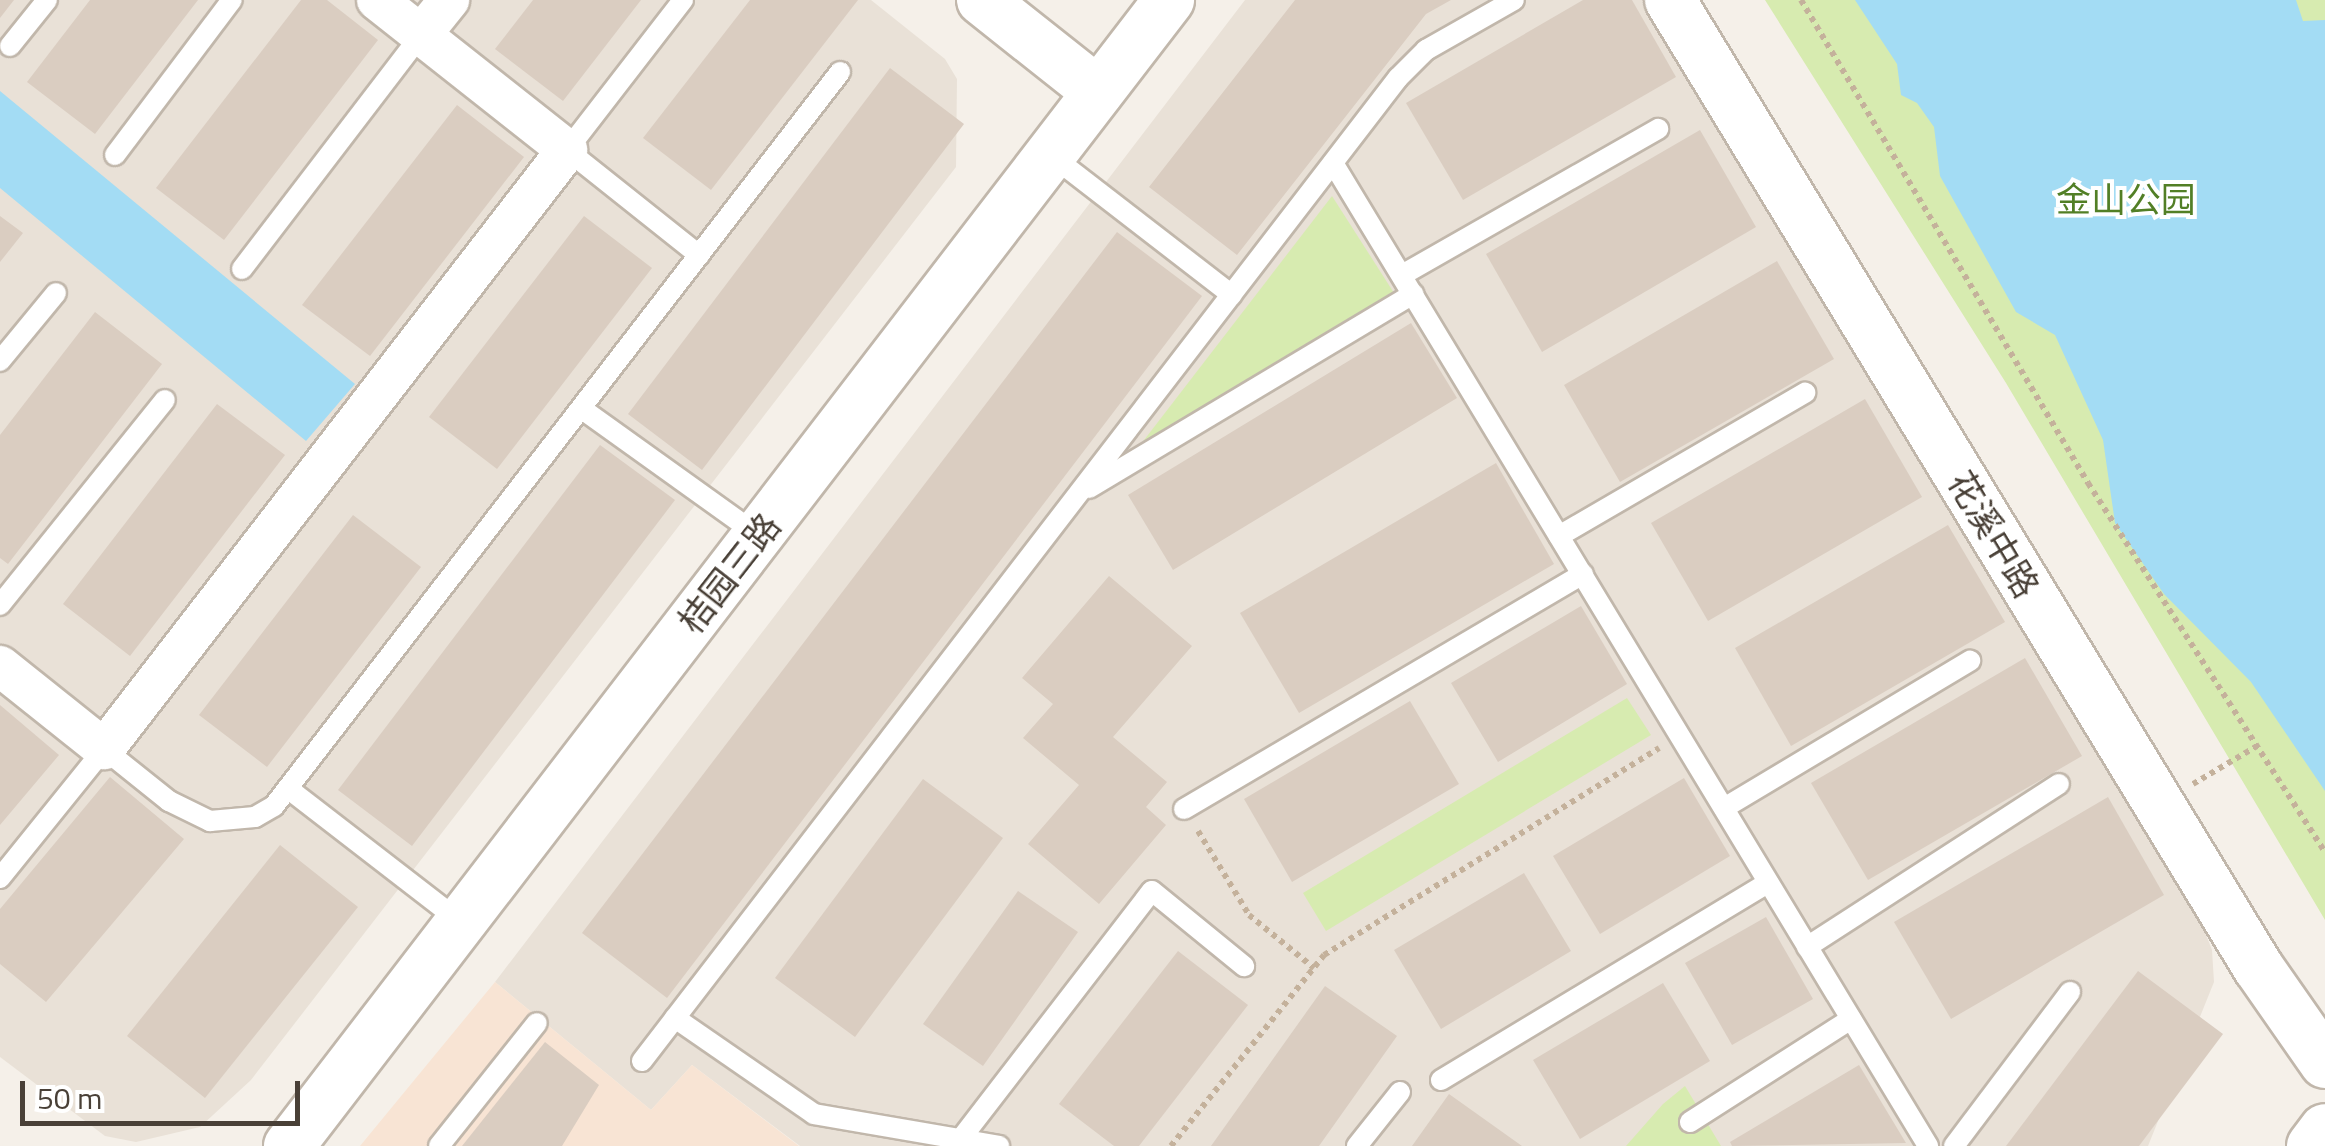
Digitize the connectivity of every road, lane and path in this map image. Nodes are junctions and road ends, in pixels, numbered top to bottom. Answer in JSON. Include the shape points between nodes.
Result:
{"nodes":[{"id":1,"x":47,"y":0,"type":"edge"},
{"id":2,"x":232,"y":0,"type":"edge"},
{"id":3,"x":377,"y":0,"type":"edge"},
{"id":4,"x":449,"y":0,"type":"edge"},
{"id":5,"x":683,"y":0,"type":"edge"},
{"id":6,"x":982,"y":0,"type":"edge"},
{"id":7,"x":1169,"y":0,"type":"edge"},
{"id":8,"x":1514,"y":0,"type":"edge"},
{"id":9,"x":1670,"y":0,"type":"edge"},
{"id":10,"x":1801,"y":0,"type":"edge"},
{"id":11,"x":421,"y":35,"type":"junction"},
{"id":12,"x":10,"y":46,"type":"dead end"},
{"id":13,"x":840,"y":72,"type":"dead end"},
{"id":14,"x":1098,"y":92,"type":"junction"},
{"id":15,"x":1658,"y":129,"type":"dead end"},
{"id":16,"x":567,"y":150,"type":"junction"},
{"id":17,"x":116,"y":155,"type":"dead end"},
{"id":18,"x":1050,"y":155,"type":"junction"},
{"id":19,"x":1333,"y":163,"type":"junction"},
{"id":20,"x":699,"y":256,"type":"junction"},
{"id":21,"x":242,"y":269,"type":"dead end"},
{"id":22,"x":1408,"y":284,"type":"junction"},
{"id":23,"x":56,"y":293,"type":"dead end"},
{"id":24,"x":1232,"y":295,"type":"junction"},
{"id":25,"x":0,"y":361,"type":"edge"},
{"id":26,"x":1804,"y":394,"type":"dead end"},
{"id":27,"x":164,"y":400,"type":"dead end"},
{"id":28,"x":582,"y":409,"type":"junction"},
{"id":29,"x":1078,"y":494,"type":"junction"},
{"id":30,"x":758,"y":535,"type":"junction"},
{"id":31,"x":1560,"y":536,"type":"junction"},
{"id":32,"x":1583,"y":574,"type":"junction"},
{"id":33,"x":0,"y":604,"type":"edge"},
{"id":34,"x":1970,"y":661,"type":"dead end"},
{"id":35,"x":0,"y":666,"type":"edge"},
{"id":36,"x":1680,"y":736,"type":"junction"},
{"id":37,"x":2257,"y":746,"type":"junction"},
{"id":38,"x":104,"y":748,"type":"junction"},
{"id":39,"x":2059,"y":784,"type":"dead end"},
{"id":40,"x":290,"y":790,"type":"junction"},
{"id":41,"x":2158,"y":804,"type":"junction"},
{"id":42,"x":1724,"y":808,"type":"junction"},
{"id":43,"x":1184,"y":809,"type":"joint"},
{"id":44,"x":2325,"y":852,"type":"edge"},
{"id":45,"x":0,"y":878,"type":"edge"},
{"id":46,"x":1768,"y":882,"type":"junction"},
{"id":47,"x":461,"y":922,"type":"junction"},
{"id":48,"x":1807,"y":947,"type":"junction"},
{"id":49,"x":1244,"y":966,"type":"dead end"},
{"id":50,"x":1314,"y":968,"type":"junction"},
{"id":51,"x":2070,"y":992,"type":"dead end"},
{"id":52,"x":676,"y":1018,"type":"junction"},
{"id":53,"x":1851,"y":1019,"type":"junction"},
{"id":54,"x":536,"y":1023,"type":"dead end"},
{"id":55,"x":642,"y":1062,"type":"dead end"},
{"id":56,"x":2325,"y":1063,"type":"edge"},
{"id":57,"x":1441,"y":1080,"type":"dead end"},
{"id":58,"x":1400,"y":1092,"type":"dead end"},
{"id":59,"x":1690,"y":1122,"type":"dead end"},
{"id":60,"x":2325,"y":1129,"type":"edge"},
{"id":61,"x":963,"y":1136,"type":"junction"},
{"id":62,"x":289,"y":1146,"type":"edge"},
{"id":63,"x":440,"y":1146,"type":"edge"},
{"id":64,"x":999,"y":1146,"type":"edge"},
{"id":65,"x":1170,"y":1146,"type":"edge"},
{"id":66,"x":1357,"y":1146,"type":"edge"},
{"id":67,"x":1928,"y":1146,"type":"edge"},
{"id":68,"x":1954,"y":1146,"type":"edge"},
{"id":69,"x":2312,"y":1146,"type":"edge"}],
"edges":[{"from":1,"to":12,"type":"lane"},
{"from":2,"to":17,"type":"lane"},
{"from":3,"to":11,"type":"street"},
{"from":4,"to":11,"type":"street"},
{"from":5,"to":16,"type":"lane"},
{"from":6,"to":14,"type":"street"},
{"from":7,"to":14,"type":"street","name":"桔园三路"},
{"from":8,"to":19,"type":"lane","via":[[1410,64]]},
{"from":9,"to":41,"type":"street","name":"花溪中路"},
{"from":10,"to":37,"type":"path","via":[[2088,483]]},
{"from":11,"to":16,"type":"street"},
{"from":11,"to":21,"type":"lane"},
{"from":13,"to":20,"type":"lane"},
{"from":14,"to":18,"type":"street","name":"桔园三路"},
{"from":15,"to":22,"type":"lane"},
{"from":16,"to":20,"type":"lane"},
{"from":16,"to":38,"type":"street"},
{"from":18,"to":24,"type":"lane"},
{"from":18,"to":30,"type":"street","name":"桔园三路"},
{"from":19,"to":22,"type":"lane"},
{"from":19,"to":24,"type":"lane"},
{"from":20,"to":28,"type":"lane"},
{"from":22,"to":29,"type":"lane"},
{"from":22,"to":31,"type":"lane"},
{"from":23,"to":25,"type":"lane"},
{"from":24,"to":29,"type":"lane"},
{"from":26,"to":31,"type":"lane"},
{"from":27,"to":33,"type":"lane"},
{"from":28,"to":30,"type":"lane"},
{"from":28,"to":40,"type":"lane"},
{"from":29,"to":52,"type":"lane"},
{"from":30,"to":47,"type":"street","name":"桔园三路"},
{"from":31,"to":32,"type":"lane"},
{"from":32,"to":36,"type":"lane"},
{"from":32,"to":43,"type":"lane"},
{"from":34,"to":42,"type":"lane"},
{"from":35,"to":38,"type":"street"},
{"from":36,"to":42,"type":"lane"},
{"from":36,"to":50,"type":"path","via":[[1324,955]]},
{"from":37,"to":41,"type":"path"},
{"from":37,"to":44,"type":"path"},
{"from":38,"to":40,"type":"lane","via":[[170,800],[210,820],[255,817]]},
{"from":38,"to":45,"type":"lane"},
{"from":39,"to":48,"type":"lane"},
{"from":40,"to":47,"type":"lane"},
{"from":41,"to":56,"type":"street","name":"花溪中路"},
{"from":42,"to":46,"type":"lane"},
{"from":43,"to":50,"type":"path","via":[[1249,915]]},
{"from":46,"to":48,"type":"lane"},
{"from":46,"to":57,"type":"lane"},
{"from":47,"to":62,"type":"street","name":"桔园三路"},
{"from":48,"to":53,"type":"lane"},
{"from":49,"to":61,"type":"lane","via":[[1152,891]]},
{"from":50,"to":65,"type":"path"},
{"from":51,"to":68,"type":"lane"},
{"from":52,"to":55,"type":"lane"},
{"from":52,"to":61,"type":"lane","via":[[814,1114]]},
{"from":53,"to":59,"type":"lane"},
{"from":53,"to":67,"type":"lane"},
{"from":54,"to":63,"type":"lane"},
{"from":58,"to":66,"type":"lane"},
{"from":60,"to":69,"type":"street"},
{"from":61,"to":64,"type":"lane"}]}
